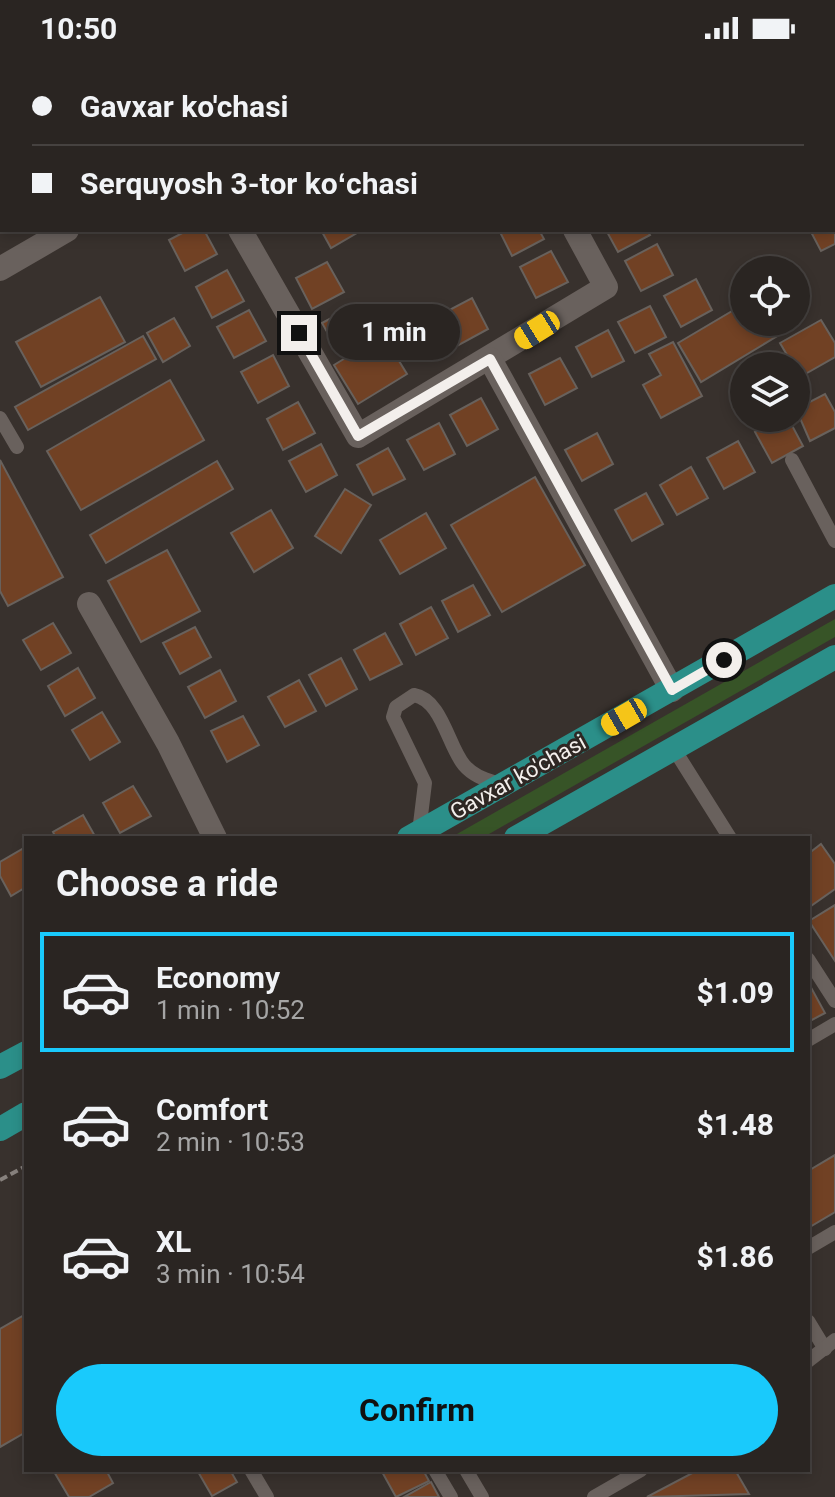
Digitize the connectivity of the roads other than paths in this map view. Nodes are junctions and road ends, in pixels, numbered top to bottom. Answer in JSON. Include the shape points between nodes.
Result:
{"nodes":[{"id":1,"x":60,"y":232,"type":"edge"},
{"id":2,"x":241,"y":232,"type":"edge"},
{"id":3,"x":576,"y":232,"type":"edge"},
{"id":4,"x":0,"y":269,"type":"edge"},
{"id":5,"x":490,"y":359,"type":"junction"},
{"id":6,"x":0,"y":418,"type":"edge"},
{"id":7,"x":17,"y":447,"type":"dead end"},
{"id":8,"x":792,"y":460,"type":"dead end"},
{"id":9,"x":835,"y":541,"type":"edge"},
{"id":10,"x":835,"y":596,"type":"edge"},
{"id":11,"x":89,"y":604,"type":"dead end"},
{"id":12,"x":835,"y":657,"type":"edge"},
{"id":13,"x":672,"y":690,"type":"junction"},
{"id":14,"x":674,"y":749,"type":"junction"},
{"id":15,"x":503,"y":785,"type":"junction"},
{"id":16,"x":414,"y":835,"type":"edge"},
{"id":17,"x":214,"y":836,"type":"edge"},
{"id":18,"x":520,"y":836,"type":"edge"},
{"id":19,"x":729,"y":836,"type":"edge"},
{"id":20,"x":810,"y":962,"type":"edge"},
{"id":21,"x":835,"y":1001,"type":"edge"},
{"id":22,"x":835,"y":1024,"type":"edge"},
{"id":23,"x":810,"y":1039,"type":"edge"},
{"id":24,"x":24,"y":1054,"type":"edge"},
{"id":25,"x":0,"y":1067,"type":"edge"},
{"id":26,"x":24,"y":1115,"type":"edge"},
{"id":27,"x":0,"y":1129,"type":"edge"},
{"id":28,"x":835,"y":1232,"type":"edge"},
{"id":29,"x":810,"y":1247,"type":"edge"},
{"id":30,"x":810,"y":1323,"type":"edge"},
{"id":31,"x":830,"y":1344,"type":"edge"},
{"id":32,"x":810,"y":1359,"type":"edge"},
{"id":33,"x":252,"y":1472,"type":"edge"},
{"id":34,"x":436,"y":1472,"type":"edge"},
{"id":35,"x":467,"y":1472,"type":"edge"},
{"id":36,"x":638,"y":1472,"type":"edge"},
{"id":37,"x":267,"y":1497,"type":"edge"},
{"id":38,"x":451,"y":1497,"type":"edge"},
{"id":39,"x":482,"y":1497,"type":"edge"},
{"id":40,"x":594,"y":1497,"type":"edge"}],
"edges":[{"from":1,"to":4,"type":"street"},
{"from":2,"to":5,"type":"street","via":[[358,436]]},
{"from":3,"to":5,"type":"street","via":[[606,287]]},
{"from":5,"to":13,"type":"street"},
{"from":6,"to":7,"type":"lane"},
{"from":8,"to":9,"type":"lane"},
{"from":10,"to":13,"type":"main road","name":"Gavxar ko'chasi"},
{"from":11,"to":17,"type":"street"},
{"from":12,"to":14,"type":"main road"},
{"from":13,"to":15,"type":"main road","name":"Gavxar ko'chasi"},
{"from":14,"to":18,"type":"main road"},
{"from":14,"to":19,"type":"lane"},
{"from":15,"to":16,"type":"main road","name":"Gavxar ko'chasi"},
{"from":15,"to":16,"type":"lane","via":[[476,776],[463,764],[430,703],[414,695],[396,707],[393,717],[425,783]]},
{"from":20,"to":21,"type":"lane"},
{"from":22,"to":23,"type":"lane"},
{"from":24,"to":25,"type":"main road"},
{"from":26,"to":27,"type":"main road"},
{"from":28,"to":29,"type":"lane"},
{"from":30,"to":31,"type":"lane"},
{"from":31,"to":32,"type":"lane"},
{"from":33,"to":37,"type":"lane"},
{"from":34,"to":38,"type":"lane"},
{"from":35,"to":39,"type":"lane"},
{"from":36,"to":40,"type":"lane"}]}
